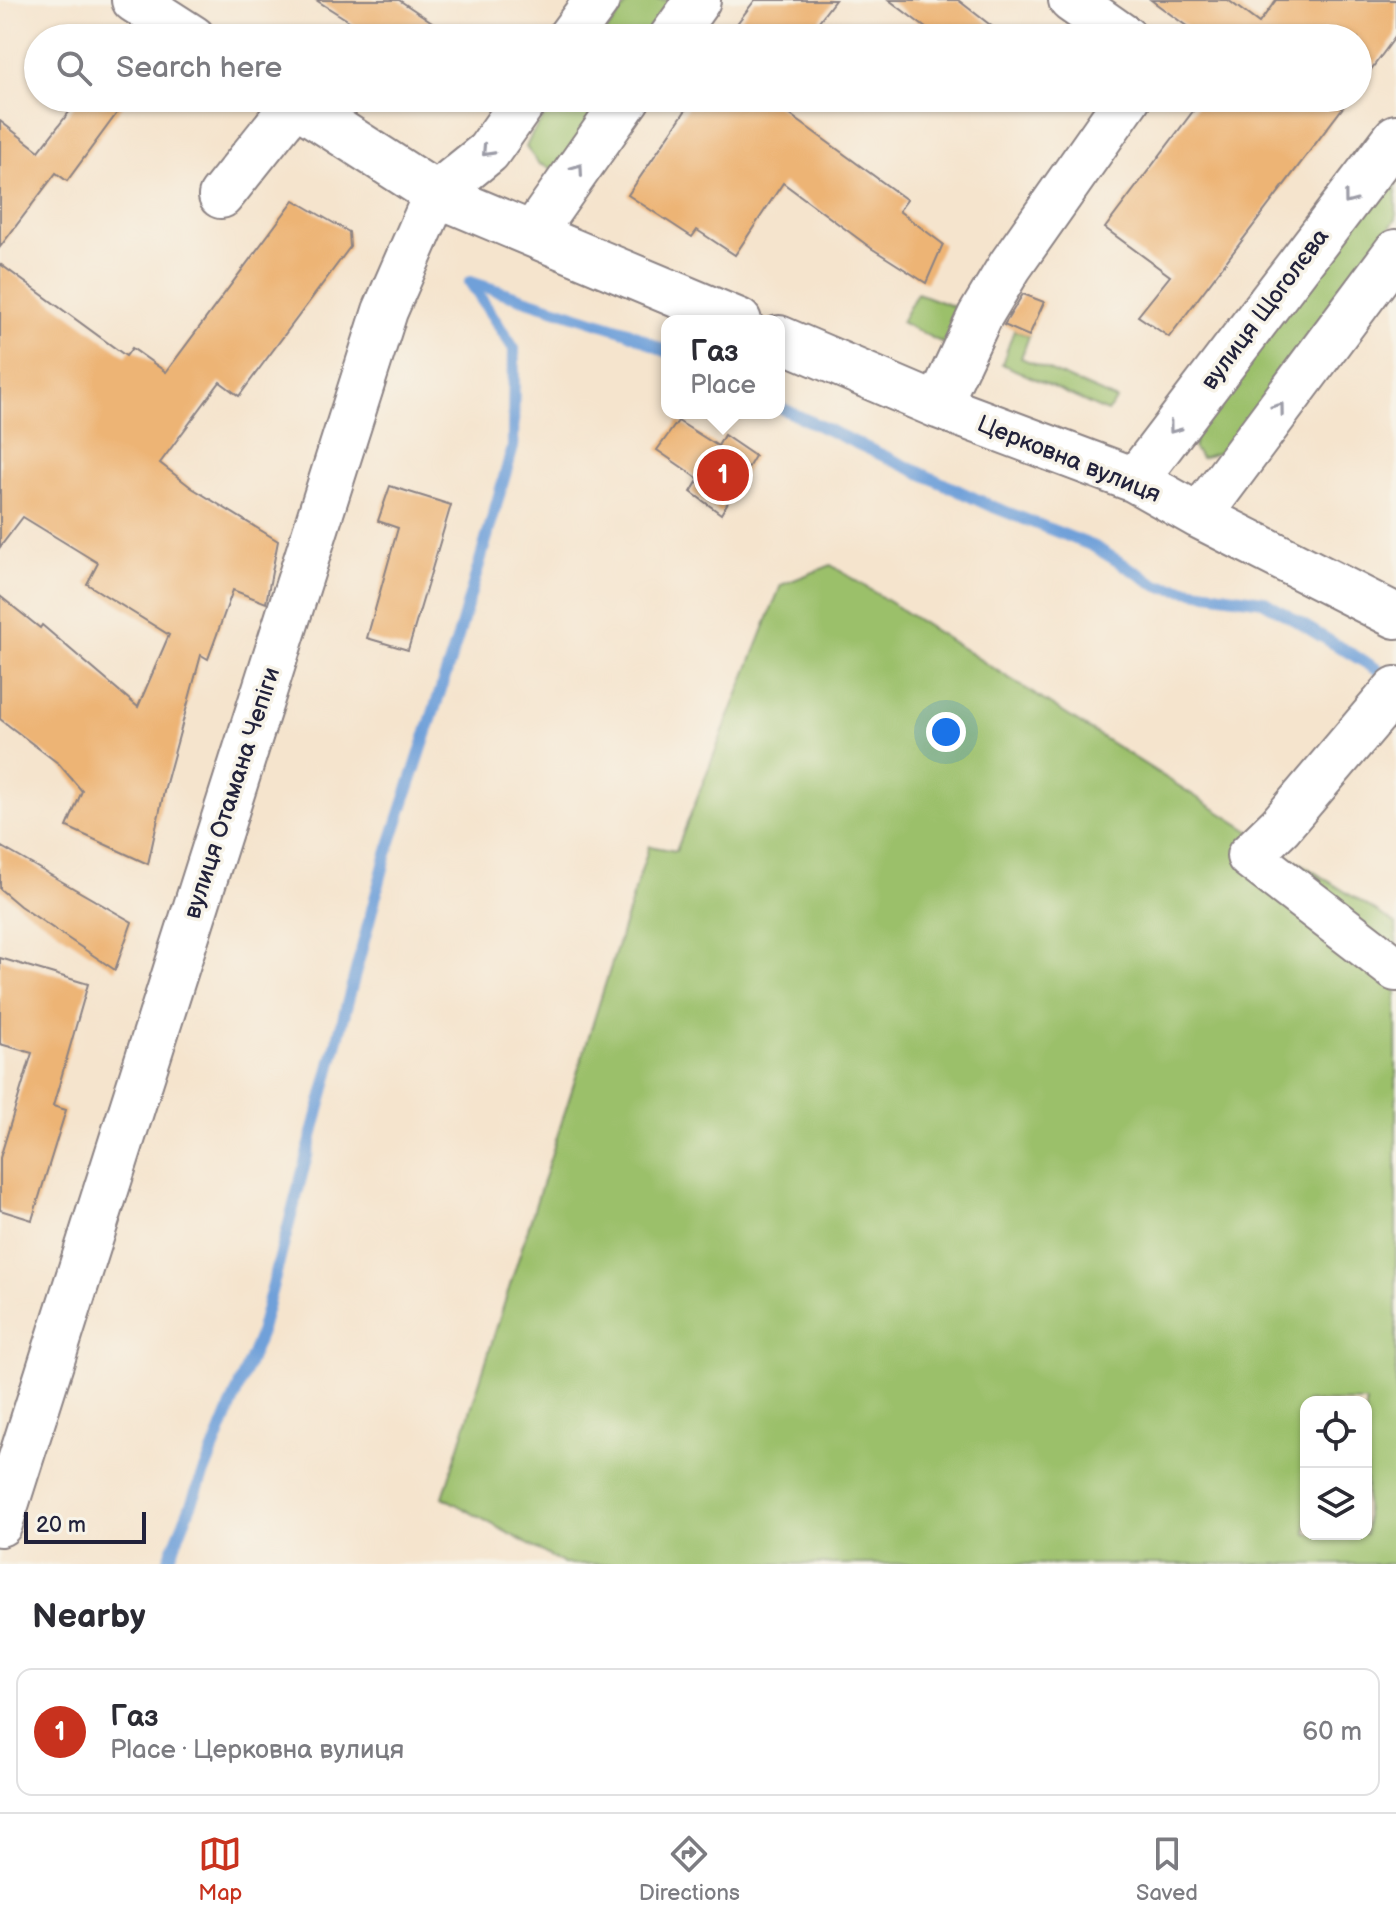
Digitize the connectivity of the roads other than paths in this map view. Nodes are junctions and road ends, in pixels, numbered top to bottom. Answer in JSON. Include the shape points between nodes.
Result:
{"nodes":[{"id":1,"x":134,"y":0,"type":"edge"},
{"id":2,"x":698,"y":0,"type":"edge"},
{"id":3,"x":1071,"y":0,"type":"edge"},
{"id":4,"x":171,"y":24,"type":"edge"},
{"id":5,"x":681,"y":24,"type":"edge"},
{"id":6,"x":1105,"y":24,"type":"edge"},
{"id":7,"x":283,"y":112,"type":"edge"},
{"id":8,"x":308,"y":112,"type":"edge"},
{"id":9,"x":516,"y":112,"type":"edge"},
{"id":10,"x":618,"y":112,"type":"edge"},
{"id":11,"x":1118,"y":112,"type":"edge"},
{"id":12,"x":1396,"y":137,"type":"edge"},
{"id":13,"x":436,"y":194,"type":"junction"},
{"id":14,"x":221,"y":196,"type":"dead end"},
{"id":15,"x":533,"y":233,"type":"junction"},
{"id":16,"x":1396,"y":252,"type":"edge"},
{"id":17,"x":725,"y":315,"type":"edge"},
{"id":18,"x":785,"y":341,"type":"edge"},
{"id":19,"x":938,"y":406,"type":"junction"},
{"id":20,"x":1135,"y":480,"type":"junction"},
{"id":21,"x":1199,"y":516,"type":"junction"},
{"id":22,"x":1396,"y":616,"type":"edge"},
{"id":23,"x":1393,"y":693,"type":"edge"},
{"id":24,"x":1396,"y":969,"type":"edge"},
{"id":25,"x":0,"y":1524,"type":"edge"}],
"edges":[{"from":1,"to":4,"type":"street"},
{"from":2,"to":5,"type":"street"},
{"from":3,"to":6,"type":"street"},
{"from":7,"to":14,"type":"street"},
{"from":8,"to":13,"type":"street"},
{"from":9,"to":13,"type":"street","name":"вулиця Отамана Чепіги","one_way":true,"via":[[488,152]]},
{"from":15,"to":10,"type":"street","one_way":true},
{"from":11,"to":19,"type":"street","via":[[1010,266]]},
{"from":12,"to":20,"type":"street","name":"вулиця Щоголєва","one_way":true},
{"from":13,"to":15,"type":"street"},
{"from":13,"to":25,"type":"street","name":"вулиця Отамана Чепіги","via":[[385,311]]},
{"from":15,"to":17,"type":"street"},
{"from":21,"to":16,"type":"street","one_way":true},
{"from":18,"to":19,"type":"street","name":"Церковна вулиця"},
{"from":19,"to":20,"type":"street","name":"Церковна вулиця"},
{"from":20,"to":21,"type":"street","name":"Церковна вулиця"},
{"from":21,"to":22,"type":"street","name":"Церковна вулиця"},
{"from":23,"to":24,"type":"street","via":[[1249,856]]}]}
